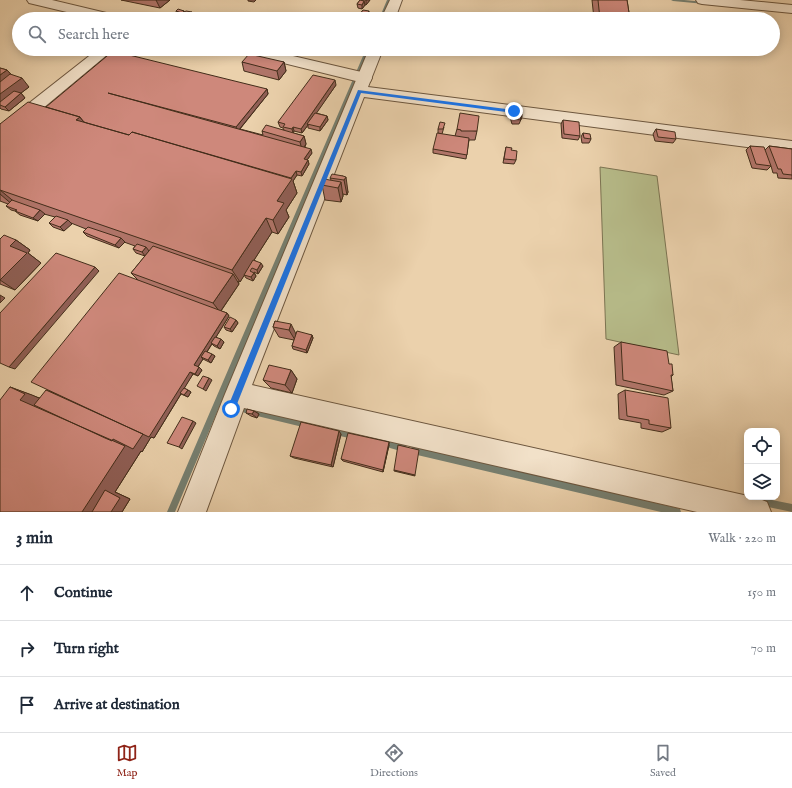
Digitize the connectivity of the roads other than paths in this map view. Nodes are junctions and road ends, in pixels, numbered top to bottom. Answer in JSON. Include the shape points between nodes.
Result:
{"nodes":[{"id":1,"x":34,"y":0,"type":"edge"},
{"id":2,"x":396,"y":0,"type":"edge"},
{"id":3,"x":702,"y":0,"type":"edge"},
{"id":4,"x":792,"y":9,"type":"edge"},
{"id":5,"x":85,"y":12,"type":"edge"},
{"id":6,"x":391,"y":12,"type":"edge"},
{"id":7,"x":98,"y":56,"type":"edge"},
{"id":8,"x":270,"y":56,"type":"edge"},
{"id":9,"x":372,"y":56,"type":"edge"},
{"id":10,"x":359,"y":80,"type":"junction"},
{"id":11,"x":0,"y":135,"type":"edge"},
{"id":12,"x":792,"y":147,"type":"edge"},
{"id":13,"x":237,"y":394,"type":"junction"},
{"id":14,"x":192,"y":512,"type":"edge"},
{"id":15,"x":757,"y":512,"type":"edge"}],
"edges":[{"from":1,"to":5,"type":"street"},
{"from":2,"to":6,"type":"street"},
{"from":3,"to":4,"type":"street"},
{"from":7,"to":11,"type":"street"},
{"from":8,"to":10,"type":"street"},
{"from":9,"to":10,"type":"street"},
{"from":10,"to":12,"type":"street"},
{"from":10,"to":13,"type":"street"},
{"from":13,"to":14,"type":"street"},
{"from":13,"to":15,"type":"street"}]}
